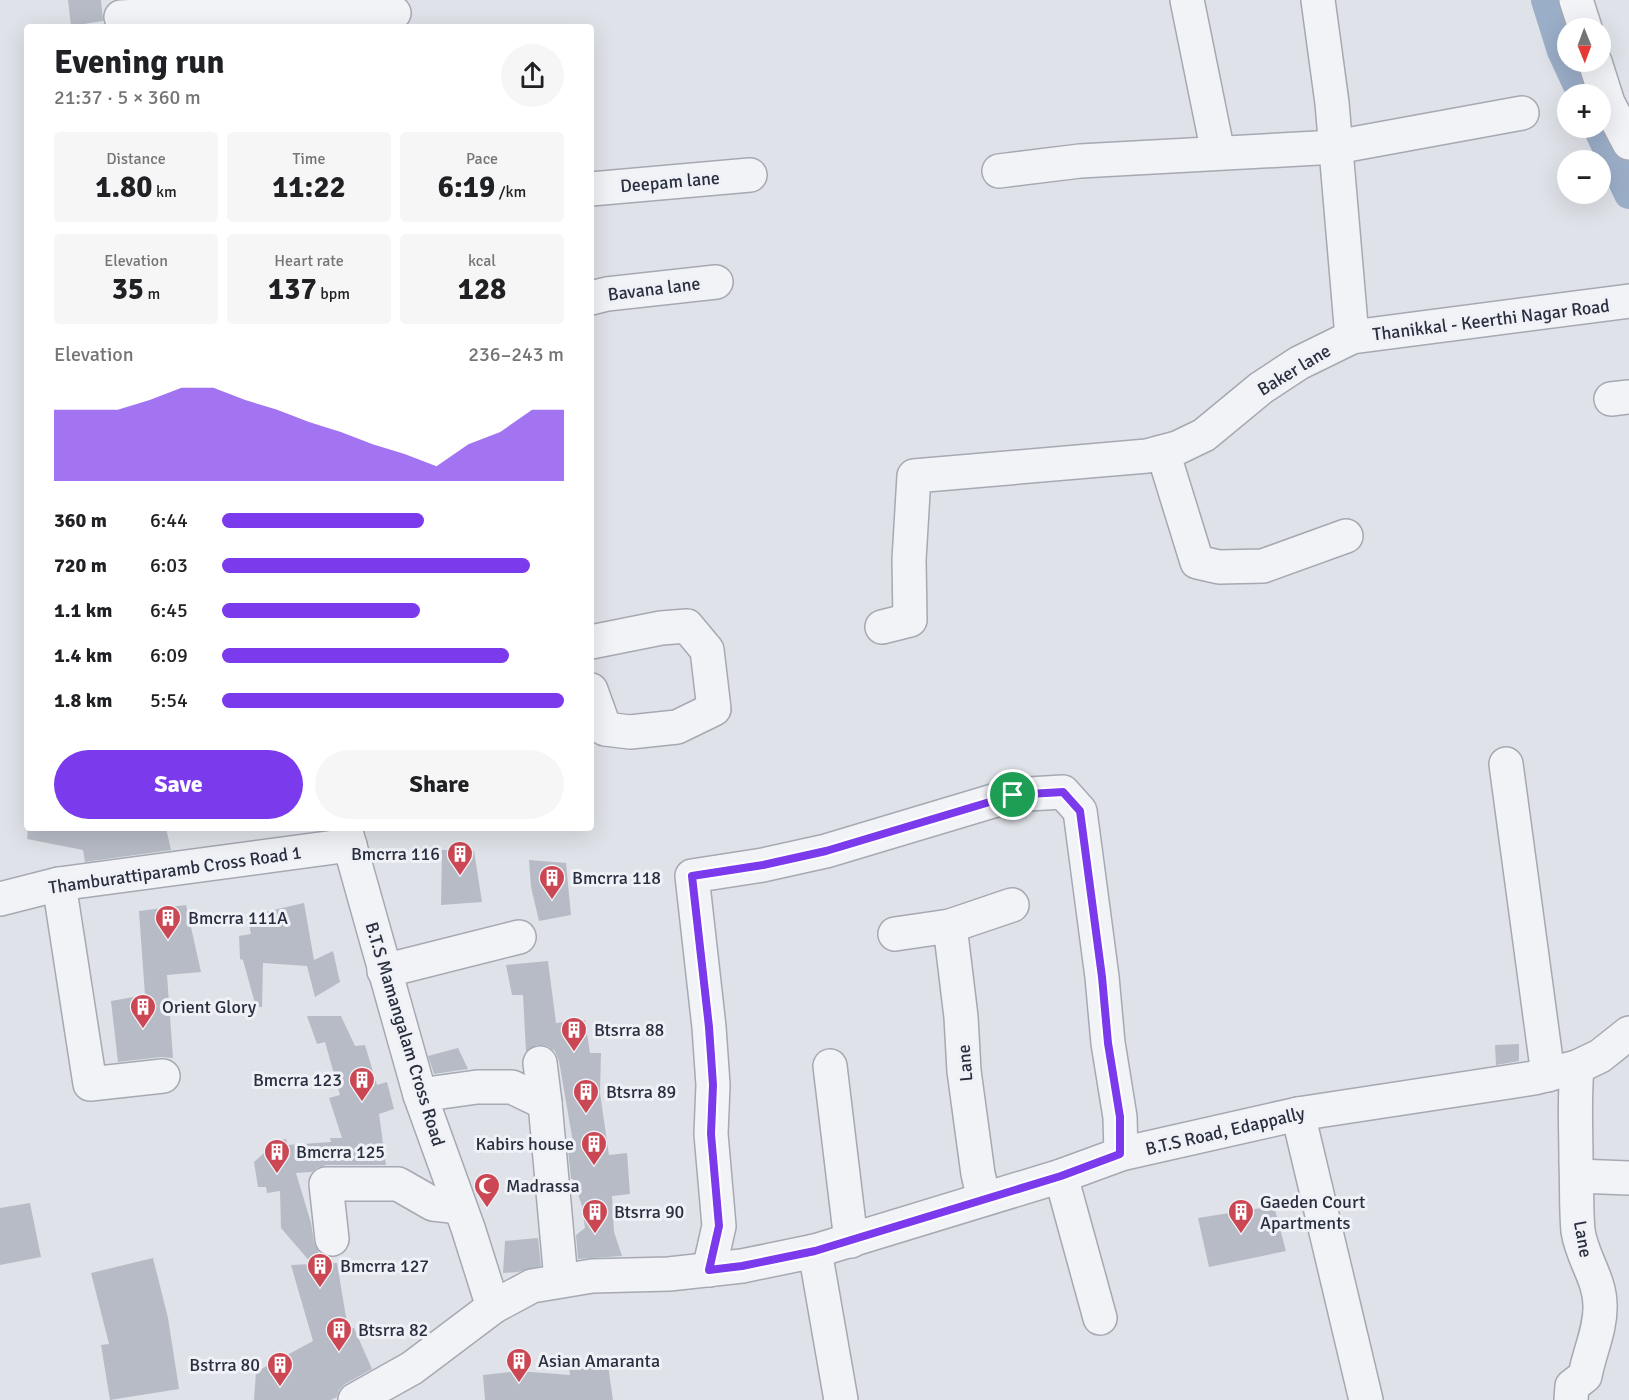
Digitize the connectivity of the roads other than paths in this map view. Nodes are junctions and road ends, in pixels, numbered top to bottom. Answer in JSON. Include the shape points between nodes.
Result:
{"nodes":[{"id":1,"x":1187,"y":0,"type":"edge"},
{"id":2,"x":1318,"y":0,"type":"edge"},
{"id":3,"x":1576,"y":0,"type":"edge"},
{"id":4,"x":394,"y":13,"type":"edge"},
{"id":5,"x":121,"y":17,"type":"dead end"},
{"id":6,"x":1582,"y":18,"type":"edge"},
{"id":7,"x":1598,"y":72,"type":"edge"},
{"id":8,"x":1522,"y":113,"type":"dead end"},
{"id":9,"x":1629,"y":143,"type":"edge"},
{"id":10,"x":1336,"y":147,"type":"junction"},
{"id":11,"x":1218,"y":153,"type":"junction"},
{"id":12,"x":999,"y":171,"type":"dead end"},
{"id":13,"x":750,"y":175,"type":"dead end"},
{"id":14,"x":594,"y":189,"type":"edge"},
{"id":15,"x":716,"y":282,"type":"dead end"},
{"id":16,"x":594,"y":297,"type":"edge"},
{"id":17,"x":1625,"y":302,"type":"edge"},
{"id":18,"x":1352,"y":337,"type":"junction"},
{"id":19,"x":1162,"y":452,"type":"junction"},
{"id":20,"x":1346,"y":536,"type":"dead end"},
{"id":21,"x":882,"y":627,"type":"dead end"},
{"id":22,"x":594,"y":641,"type":"edge"},
{"id":23,"x":594,"y":698,"type":"edge"},
{"id":24,"x":1506,"y":764,"type":"dead end"},
{"id":25,"x":348,"y":837,"type":"edge"},
{"id":26,"x":59,"y":884,"type":"junction"},
{"id":27,"x":0,"y":899,"type":"edge"},
{"id":28,"x":1012,"y":905,"type":"dead end"},
{"id":29,"x":950,"y":926,"type":"junction"},
{"id":30,"x":895,"y":934,"type":"dead end"},
{"id":31,"x":519,"y":937,"type":"dead end"},
{"id":32,"x":384,"y":971,"type":"junction"},
{"id":33,"x":1629,"y":1033,"type":"edge"},
{"id":34,"x":540,"y":1063,"type":"dead end"},
{"id":35,"x":830,"y":1066,"type":"dead end"},
{"id":36,"x":1562,"y":1071,"type":"junction"},
{"id":37,"x":163,"y":1076,"type":"dead end"},
{"id":38,"x":420,"y":1095,"type":"junction"},
{"id":39,"x":545,"y":1103,"type":"junction"},
{"id":40,"x":1298,"y":1114,"type":"junction"},
{"id":41,"x":1120,"y":1154,"type":"junction"},
{"id":42,"x":1061,"y":1176,"type":"junction"},
{"id":43,"x":1576,"y":1176,"type":"junction"},
{"id":44,"x":1629,"y":1178,"type":"edge"},
{"id":45,"x":984,"y":1199,"type":"junction"},
{"id":46,"x":460,"y":1207,"type":"junction"},
{"id":47,"x":332,"y":1239,"type":"dead end"},
{"id":48,"x":851,"y":1241,"type":"junction"},
{"id":49,"x":815,"y":1251,"type":"junction"},
{"id":50,"x":709,"y":1270,"type":"junction"},
{"id":51,"x":561,"y":1280,"type":"junction"},
{"id":52,"x":493,"y":1306,"type":"junction"},
{"id":53,"x":1100,"y":1318,"type":"dead end"},
{"id":54,"x":355,"y":1400,"type":"edge"},
{"id":55,"x":841,"y":1400,"type":"edge"},
{"id":56,"x":1366,"y":1400,"type":"edge"},
{"id":57,"x":1571,"y":1400,"type":"edge"}],
"edges":[{"from":1,"to":11,"type":"street"},
{"from":2,"to":10,"type":"street","name":"Baker lane"},
{"from":3,"to":6,"type":"street"},
{"from":4,"to":5,"type":"street","via":[[231,10]]},
{"from":7,"to":9,"type":"street","via":[[1608,103]]},
{"from":8,"to":10,"type":"street"},
{"from":10,"to":11,"type":"street"},
{"from":10,"to":18,"type":"street","name":"Baker lane"},
{"from":11,"to":12,"type":"street","via":[[1080,160]]},
{"from":13,"to":14,"type":"street","name":"Deepam lane"},
{"from":15,"to":16,"type":"street","name":"Bavana lane"},
{"from":17,"to":18,"type":"street","name":"Thanikkal - Keerthi Nagar Road"},
{"from":18,"to":19,"type":"street","name":"Baker lane","via":[[1299,363],[1261,388],[1204,435]]},
{"from":19,"to":20,"type":"street","via":[[1197,561],[1219,567],[1263,566]]},
{"from":19,"to":21,"type":"street","name":"Baker lane","via":[[914,476],[910,620]]},
{"from":22,"to":23,"type":"street","via":[[687,626],[707,650],[714,709],[677,727],[630,732],[605,729]]},
{"from":24,"to":36,"type":"street","name":"Lane"},
{"from":25,"to":26,"type":"street","name":"Thamburattiparamb Cross Road 1"},
{"from":25,"to":32,"type":"street","name":"B.T.S Mamangalam Cross Road"},
{"from":26,"to":27,"type":"street","name":"Thamburattiparamb Cross Road 1"},
{"from":26,"to":37,"type":"street","via":[[90,1084]]},
{"from":28,"to":29,"type":"street"},
{"from":29,"to":30,"type":"street"},
{"from":29,"to":45,"type":"street","name":"Lane","via":[[964,1071]]},
{"from":31,"to":32,"type":"street"},
{"from":32,"to":38,"type":"street","name":"B.T.S Mamangalam Cross Road"},
{"from":33,"to":36,"type":"street","name":"B.T.S Road, Edappally","via":[[1600,1056]]},
{"from":34,"to":39,"type":"street"},
{"from":35,"to":48,"type":"street"},
{"from":36,"to":40,"type":"street","name":"B.T.S Road, Edappally"},
{"from":36,"to":43,"type":"street","name":"Lane","via":[[1574,1108]]},
{"from":38,"to":39,"type":"street","via":[[477,1087],[512,1087]]},
{"from":38,"to":46,"type":"street","name":"B.T.S Mamangalam Cross Road"},
{"from":39,"to":51,"type":"street"},
{"from":40,"to":41,"type":"street","name":"B.T.S Road, Edappally"},
{"from":40,"to":56,"type":"street"},
{"from":41,"to":42,"type":"street","name":"B.T.S Road, Edappally"},
{"from":41,"to":50,"type":"street","via":[[1120,1117],[1080,811],[1063,792],[1013,795],[826,851],[692,876],[713,1085],[711,1134],[719,1226]]},
{"from":42,"to":45,"type":"street","name":"B.T.S Road, Edappally"},
{"from":42,"to":53,"type":"street"},
{"from":43,"to":44,"type":"street"},
{"from":43,"to":57,"type":"street","name":"Lane","via":[[1578,1232],[1587,1265],[1596,1280],[1600,1304],[1585,1376],[1572,1386]]},
{"from":45,"to":48,"type":"street","name":"B.T.S Road, Edappally"},
{"from":46,"to":47,"type":"street","via":[[433,1204],[398,1184],[326,1184]]},
{"from":46,"to":52,"type":"street","name":"B.T.S Mamangalam Cross Road"},
{"from":48,"to":49,"type":"street","name":"B.T.S Road, Edappally"},
{"from":49,"to":50,"type":"street","name":"B.T.S Road, Edappally"},
{"from":49,"to":55,"type":"street"},
{"from":50,"to":51,"type":"street","name":"B.T.S Road, Edappally"},
{"from":51,"to":52,"type":"street","name":"B.T.S Road, Edappally","via":[[532,1286]]},
{"from":52,"to":54,"type":"street","name":"B.T.S Road, Edappally","via":[[412,1368]]}]}
